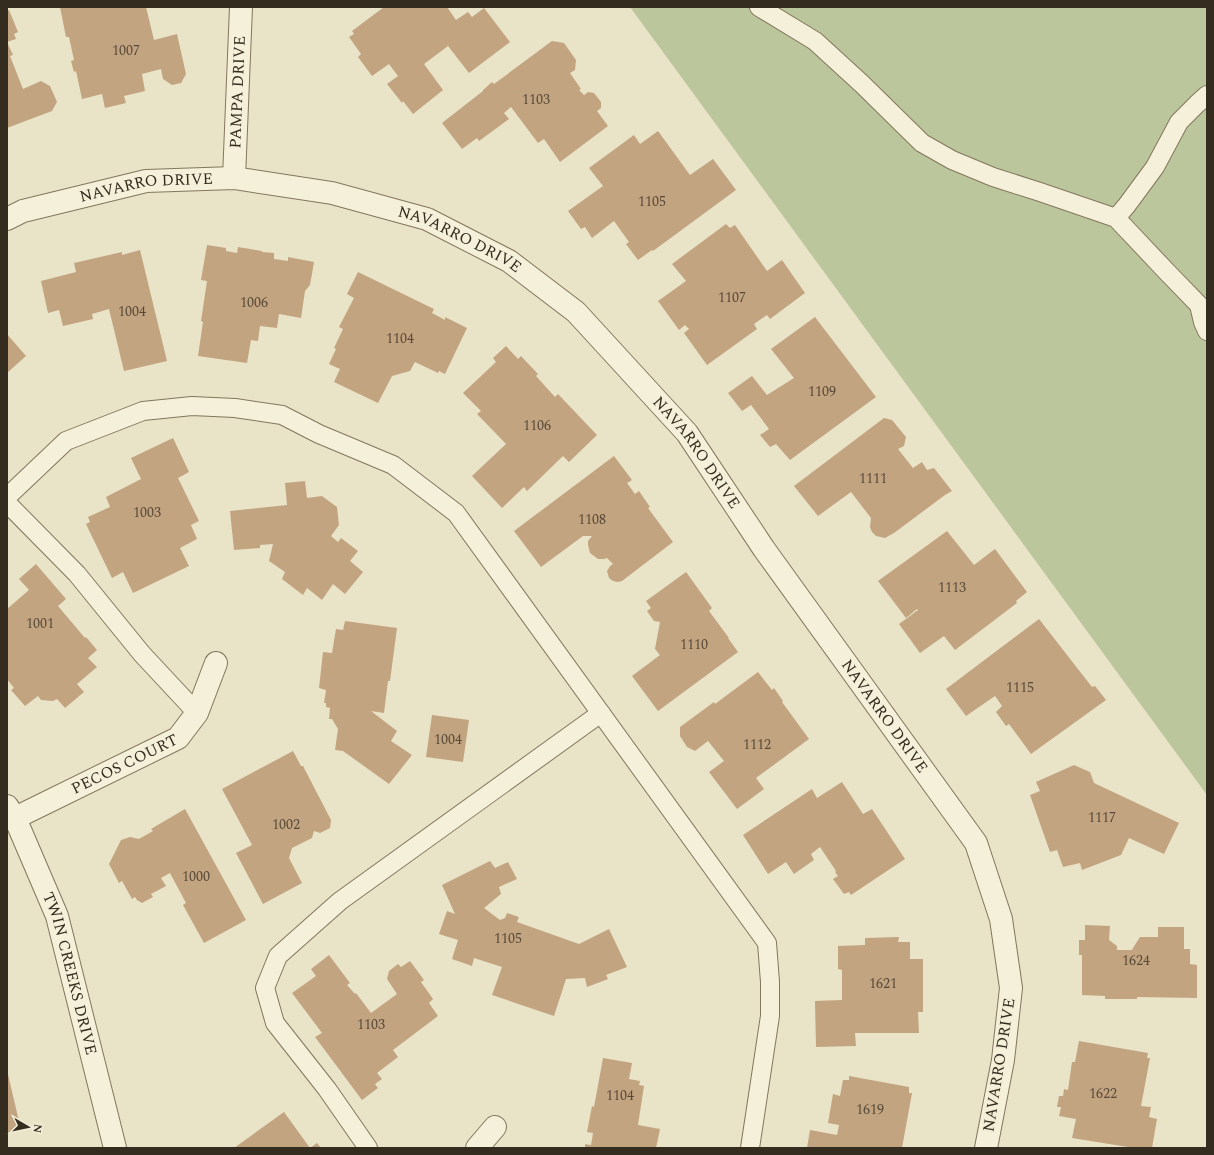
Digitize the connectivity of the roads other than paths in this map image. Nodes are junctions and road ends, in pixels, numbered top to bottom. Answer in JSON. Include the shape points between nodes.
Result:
{"nodes":[{"id":1,"x":241,"y":7,"type":"edge"},
{"id":2,"x":759,"y":7,"type":"edge"},
{"id":3,"x":1207,"y":95,"type":"edge"},
{"id":4,"x":234,"y":178,"type":"junction"},
{"id":5,"x":1116,"y":218,"type":"junction"},
{"id":6,"x":7,"y":219,"type":"edge"},
{"id":7,"x":1203,"y":305,"type":"edge"},
{"id":8,"x":1207,"y":331,"type":"edge"},
{"id":9,"x":7,"y":497,"type":"edge"},
{"id":10,"x":7,"y":503,"type":"edge"},
{"id":11,"x":216,"y":663,"type":"dead end"},
{"id":12,"x":197,"y":713,"type":"junction"},
{"id":13,"x":601,"y":713,"type":"junction"},
{"id":14,"x":11,"y":812,"type":"edge"},
{"id":15,"x":495,"y":1127,"type":"dead end"},
{"id":16,"x":115,"y":1148,"type":"edge"},
{"id":17,"x":368,"y":1148,"type":"edge"},
{"id":18,"x":477,"y":1148,"type":"edge"},
{"id":19,"x":750,"y":1148,"type":"edge"},
{"id":20,"x":986,"y":1148,"type":"edge"}],
"edges":[{"from":1,"to":4,"type":"street","name":"PAMPA DRIVE"},
{"from":2,"to":5,"type":"lane","via":[[815,41],[922,143],[952,160],[993,177]]},
{"from":3,"to":5,"type":"lane","via":[[1179,122],[1155,167]]},
{"from":4,"to":6,"type":"street","name":"NAVARRO DRIVE","via":[[146,181],[23,211]]},
{"from":4,"to":20,"type":"street","name":"NAVARRO DRIVE","via":[[332,193],[427,219],[509,261],[576,312],[688,434],[764,549],[976,843],[1001,919],[1011,988],[1003,1060]]},
{"from":5,"to":7,"type":"lane","via":[[1167,272]]},
{"from":7,"to":8,"type":"lane","via":[[1203,322]]},
{"from":9,"to":13,"type":"lane","via":[[66,441],[143,411],[192,406],[235,408],[282,415],[319,434],[393,465],[456,513]]},
{"from":10,"to":12,"type":"lane","via":[[77,574],[142,654]]},
{"from":11,"to":12,"type":"street","name":"PECOS COURT"},
{"from":12,"to":14,"type":"street","name":"PECOS COURT","via":[[178,738]]},
{"from":13,"to":17,"type":"lane","via":[[340,901],[278,956],[265,988],[275,1023],[327,1089]]},
{"from":13,"to":19,"type":"lane","via":[[767,942],[770,1016]]},
{"from":14,"to":16,"type":"street","name":"TWIN CREEKS DRIVE","via":[[57,916]]},
{"from":15,"to":18,"type":"street"}]}
